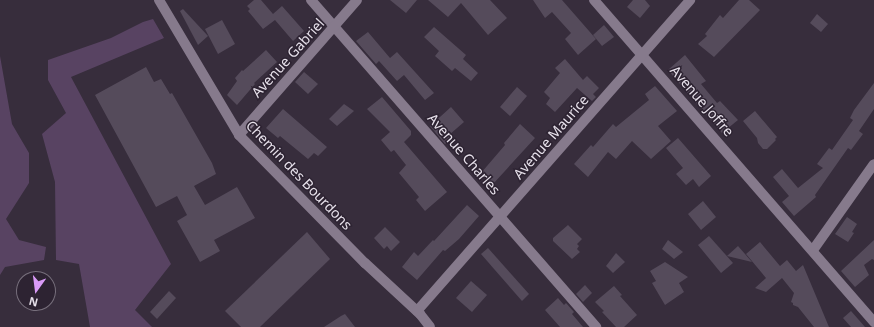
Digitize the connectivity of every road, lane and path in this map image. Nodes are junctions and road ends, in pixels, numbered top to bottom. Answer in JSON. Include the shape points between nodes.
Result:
{"nodes":[{"id":1,"x":159,"y":0,"type":"edge"},
{"id":2,"x":311,"y":0,"type":"edge"},
{"id":3,"x":357,"y":0,"type":"edge"},
{"id":4,"x":594,"y":0,"type":"edge"},
{"id":5,"x":690,"y":0,"type":"edge"},
{"id":6,"x":334,"y":27,"type":"junction"},
{"id":7,"x":642,"y":54,"type":"junction"},
{"id":8,"x":238,"y":135,"type":"junction"},
{"id":9,"x":874,"y":164,"type":"edge"},
{"id":10,"x":501,"y":216,"type":"junction"},
{"id":11,"x":813,"y":250,"type":"junction"},
{"id":12,"x":417,"y":310,"type":"junction"},
{"id":13,"x":874,"y":322,"type":"edge"},
{"id":14,"x":430,"y":327,"type":"edge"},
{"id":15,"x":596,"y":327,"type":"edge"}],
"edges":[{"from":1,"to":8,"type":"street","name":"Chemin des Bourdons"},
{"from":2,"to":6,"type":"street","name":"Avenue Charles"},
{"from":3,"to":6,"type":"street","name":"Avenue Gabriel"},
{"from":4,"to":7,"type":"street","name":"Avenue Joffre"},
{"from":5,"to":7,"type":"street","name":"Avenue Maurice"},
{"from":6,"to":8,"type":"street","name":"Avenue Gabriel"},
{"from":6,"to":10,"type":"street","name":"Avenue Charles"},
{"from":7,"to":10,"type":"street","name":"Avenue Maurice"},
{"from":7,"to":11,"type":"street","name":"Avenue Joffre"},
{"from":8,"to":12,"type":"street","name":"Chemin des Bourdons","via":[[365,263]]},
{"from":9,"to":11,"type":"street"},
{"from":10,"to":12,"type":"street","name":"Avenue Maurice"},
{"from":10,"to":15,"type":"street","name":"Avenue Charles"},
{"from":11,"to":13,"type":"street","name":"Avenue Joffre"},
{"from":12,"to":14,"type":"street","name":"Chemin des Bourdons"}]}
